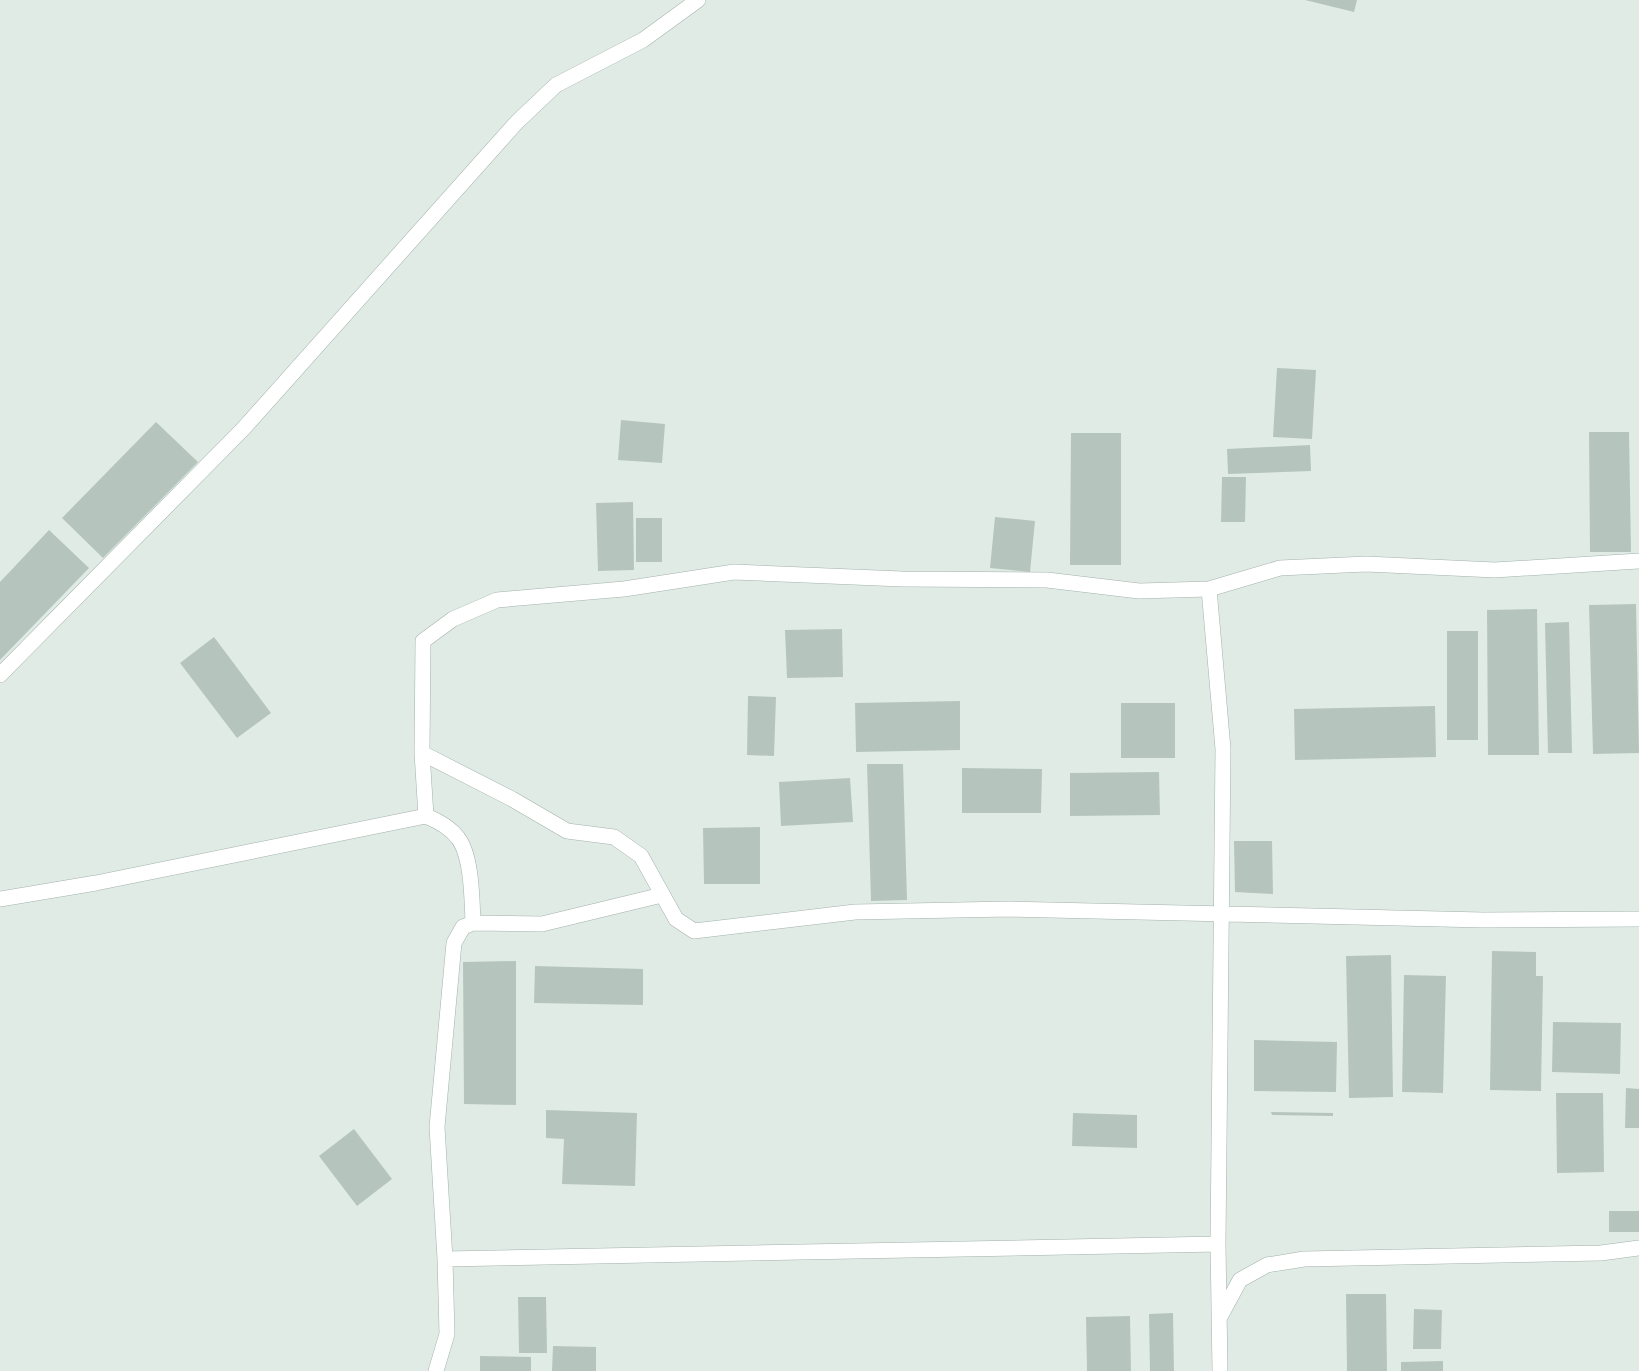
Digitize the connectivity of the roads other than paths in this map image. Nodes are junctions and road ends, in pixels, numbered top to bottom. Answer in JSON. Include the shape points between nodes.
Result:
{"nodes":[{"id":1,"x":698,"y":0,"type":"edge"},
{"id":2,"x":1639,"y":561,"type":"edge"},
{"id":3,"x":1209,"y":589,"type":"junction"},
{"id":4,"x":0,"y":675,"type":"edge"},
{"id":5,"x":422,"y":754,"type":"junction"},
{"id":6,"x":426,"y":816,"type":"junction"},
{"id":7,"x":662,"y":895,"type":"junction"},
{"id":8,"x":0,"y":899,"type":"edge"},
{"id":9,"x":1223,"y":915,"type":"junction"},
{"id":10,"x":1639,"y":919,"type":"edge"},
{"id":11,"x":472,"y":923,"type":"junction"},
{"id":12,"x":1218,"y":1244,"type":"junction"},
{"id":13,"x":1639,"y":1248,"type":"edge"},
{"id":14,"x":445,"y":1259,"type":"junction"},
{"id":15,"x":1218,"y":1319,"type":"junction"},
{"id":16,"x":436,"y":1371,"type":"edge"},
{"id":17,"x":1220,"y":1371,"type":"edge"}],
"edges":[{"from":1,"to":4,"type":"street","via":[[643,40],[556,86],[516,123],[243,429]]},
{"from":2,"to":3,"type":"street","via":[[1495,570],[1366,564],[1280,568]]},
{"from":3,"to":5,"type":"street","via":[[1139,591],[1046,580],[902,579],[734,572],[624,589],[497,600],[453,619],[424,641]]},
{"from":3,"to":9,"type":"street","via":[[1223,749]]},
{"from":5,"to":6,"type":"street"},
{"from":5,"to":7,"type":"street","via":[[512,799],[567,832],[614,837],[641,856]]},
{"from":6,"to":8,"type":"street","via":[[106,881]]},
{"from":6,"to":11,"type":"street","via":[[444,824],[459,839],[471,886]]},
{"from":7,"to":9,"type":"street","via":[[676,919],[694,931],[855,912],[1010,909]]},
{"from":7,"to":11,"type":"street","via":[[542,924]]},
{"from":9,"to":10,"type":"street"},
{"from":9,"to":12,"type":"street"},
{"from":11,"to":14,"type":"street","via":[[463,926],[454,943],[437,1127]]},
{"from":12,"to":14,"type":"street"},
{"from":12,"to":15,"type":"street"},
{"from":13,"to":15,"type":"street","via":[[1601,1253],[1304,1259],[1267,1264],[1240,1280]]},
{"from":14,"to":16,"type":"street","via":[[447,1334]]},
{"from":15,"to":17,"type":"street"}]}
